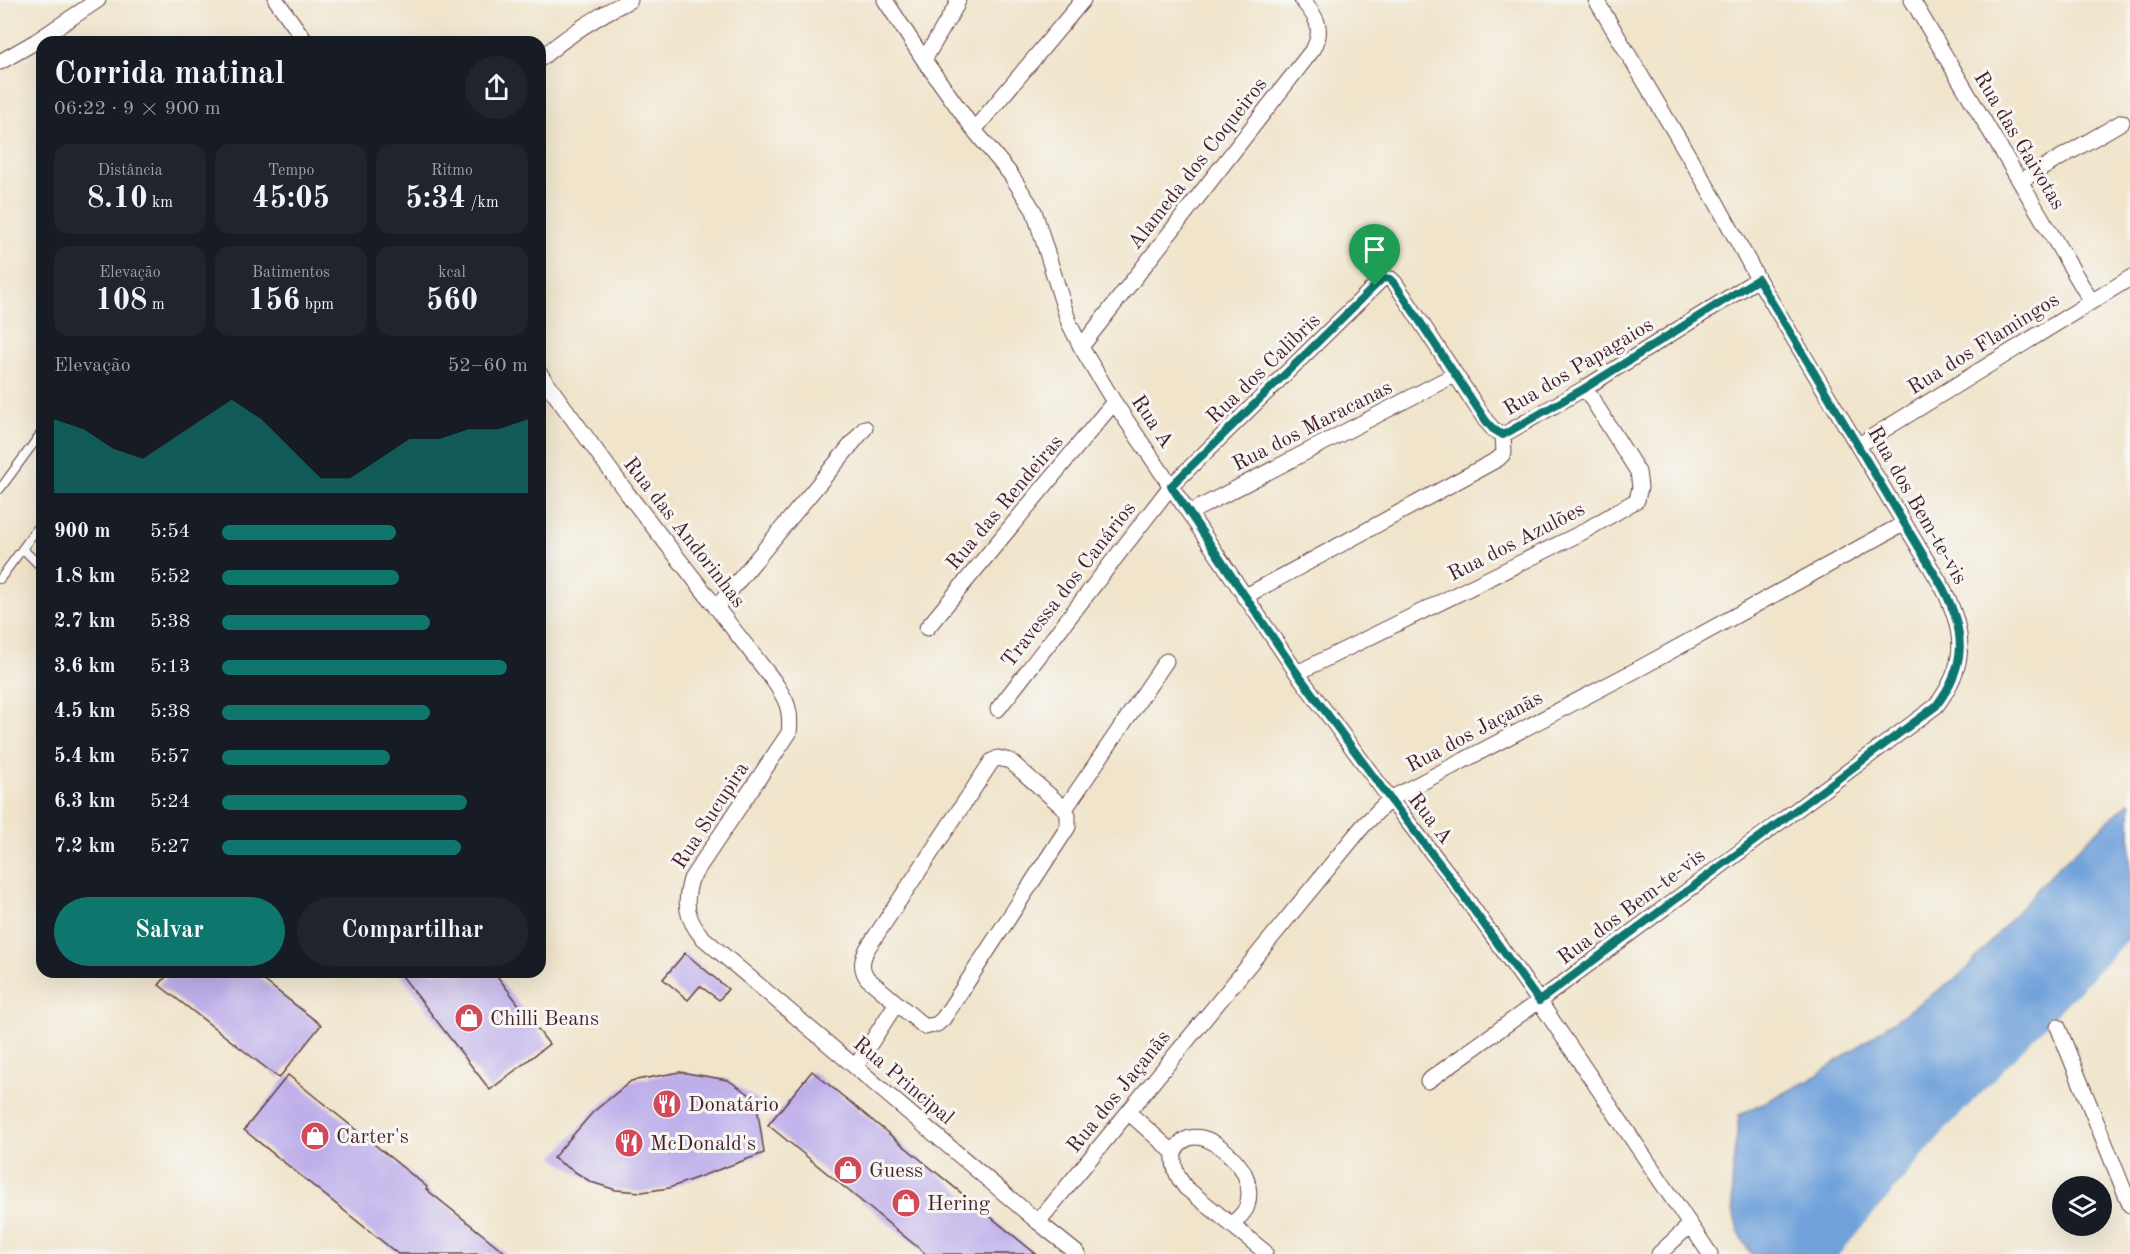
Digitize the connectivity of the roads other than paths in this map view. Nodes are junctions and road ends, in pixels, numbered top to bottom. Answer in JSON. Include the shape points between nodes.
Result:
{"nodes":[{"id":1,"x":98,"y":0,"type":"edge"},
{"id":2,"x":276,"y":0,"type":"edge"},
{"id":3,"x":630,"y":0,"type":"edge"},
{"id":4,"x":885,"y":0,"type":"edge"},
{"id":5,"x":958,"y":0,"type":"edge"},
{"id":6,"x":1083,"y":0,"type":"edge"},
{"id":7,"x":1302,"y":0,"type":"edge"},
{"id":8,"x":1596,"y":0,"type":"edge"},
{"id":9,"x":1912,"y":0,"type":"edge"},
{"id":10,"x":44,"y":36,"type":"edge"},
{"id":11,"x":302,"y":36,"type":"edge"},
{"id":12,"x":36,"y":41,"type":"edge"},
{"id":13,"x":546,"y":54,"type":"edge"},
{"id":14,"x":924,"y":60,"type":"junction"},
{"id":15,"x":0,"y":62,"type":"edge"},
{"id":16,"x":2122,"y":122,"type":"dead end"},
{"id":17,"x":974,"y":130,"type":"junction"},
{"id":18,"x":2020,"y":181,"type":"junction"},
{"id":19,"x":2130,"y":278,"type":"edge"},
{"id":20,"x":1758,"y":279,"type":"junction"},
{"id":21,"x":2091,"y":301,"type":"junction"},
{"id":22,"x":1080,"y":346,"type":"junction"},
{"id":23,"x":1454,"y":375,"type":"junction"},
{"id":24,"x":546,"y":382,"type":"edge"},
{"id":25,"x":1585,"y":388,"type":"junction"},
{"id":26,"x":1114,"y":402,"type":"junction"},
{"id":27,"x":865,"y":428,"type":"dead end"},
{"id":28,"x":1503,"y":435,"type":"junction"},
{"id":29,"x":36,"y":440,"type":"edge"},
{"id":30,"x":1858,"y":445,"type":"junction"},
{"id":31,"x":1171,"y":486,"type":"junction"},
{"id":32,"x":0,"y":489,"type":"edge"},
{"id":33,"x":1189,"y":513,"type":"junction"},
{"id":34,"x":1903,"y":524,"type":"junction"},
{"id":35,"x":36,"y":531,"type":"edge"},
{"id":36,"x":23,"y":549,"type":"junction"},
{"id":37,"x":36,"y":562,"type":"edge"},
{"id":38,"x":0,"y":579,"type":"edge"},
{"id":39,"x":1244,"y":597,"type":"junction"},
{"id":40,"x":716,"y":608,"type":"junction"},
{"id":41,"x":927,"y":628,"type":"dead end"},
{"id":42,"x":1166,"y":661,"type":"dead end"},
{"id":43,"x":1297,"y":673,"type":"junction"},
{"id":44,"x":998,"y":709,"type":"dead end"},
{"id":45,"x":791,"y":717,"type":"joint"},
{"id":46,"x":1390,"y":799,"type":"junction"},
{"id":47,"x":1065,"y":809,"type":"junction"},
{"id":48,"x":702,"y":937,"type":"joint"},
{"id":49,"x":1539,"y":1001,"type":"junction"},
{"id":50,"x":896,"y":1004,"type":"junction"},
{"id":51,"x":2058,"y":1028,"type":"dead end"},
{"id":52,"x":856,"y":1066,"type":"junction"},
{"id":53,"x":1428,"y":1081,"type":"dead end"},
{"id":54,"x":1128,"y":1112,"type":"junction"},
{"id":55,"x":1174,"y":1153,"type":"junction"},
{"id":56,"x":2130,"y":1205,"type":"edge"},
{"id":57,"x":1038,"y":1222,"type":"junction"},
{"id":58,"x":1233,"y":1224,"type":"junction"},
{"id":59,"x":1690,"y":1225,"type":"junction"},
{"id":60,"x":1265,"y":1252,"type":"dead end"},
{"id":61,"x":1078,"y":1254,"type":"edge"},
{"id":62,"x":1659,"y":1254,"type":"edge"},
{"id":63,"x":1710,"y":1254,"type":"edge"}],
"edges":[{"from":1,"to":10,"type":"street"},
{"from":2,"to":11,"type":"street"},
{"from":3,"to":13,"type":"street","via":[[585,25]]},
{"from":4,"to":14,"type":"street","name":"Rua A"},
{"from":5,"to":14,"type":"street"},
{"from":6,"to":17,"type":"street"},
{"from":7,"to":22,"type":"street","name":"Alameda dos Coqueiros","via":[[1319,28],[1314,48]]},
{"from":8,"to":20,"type":"street","name":"Rua dos Bem-te-vis"},
{"from":9,"to":18,"type":"street","name":"Rua das Gaivotas"},
{"from":12,"to":15,"type":"street"},
{"from":14,"to":17,"type":"street","name":"Rua A"},
{"from":16,"to":18,"type":"street"},
{"from":17,"to":22,"type":"street","name":"Rua A","via":[[1034,211]]},
{"from":18,"to":21,"type":"street","name":"Rua das Gaivotas"},
{"from":19,"to":21,"type":"street","name":"Rua dos Flamingos"},
{"from":20,"to":25,"type":"street","name":"Rua dos Papagaios"},
{"from":20,"to":30,"type":"street","name":"Rua dos Bem-te-vis"},
{"from":21,"to":30,"type":"street","name":"Rua dos Flamingos"},
{"from":22,"to":26,"type":"street","name":"Rua A"},
{"from":23,"to":28,"type":"street","via":[[1493,429]]},
{"from":23,"to":31,"type":"street","name":"Rua dos Calibris","via":[[1395,284],[1383,278]]},
{"from":23,"to":33,"type":"street","name":"Rua dos Maracanas"},
{"from":24,"to":40,"type":"street","name":"Rua das Andorinhas"},
{"from":25,"to":28,"type":"street","name":"Rua dos Papagaios"},
{"from":25,"to":43,"type":"street","name":"Rua dos Azulões","via":[[1638,472],[1637,500],[1581,533]]},
{"from":26,"to":31,"type":"street","name":"Rua A"},
{"from":26,"to":41,"type":"street","name":"Rua das Rendeiras"},
{"from":27,"to":40,"type":"street"},
{"from":28,"to":39,"type":"street","name":"Rua dos Papagaios","via":[[1504,453],[1498,459]]},
{"from":29,"to":32,"type":"lane"},
{"from":30,"to":34,"type":"street","name":"Rua dos Bem-te-vis"},
{"from":31,"to":33,"type":"street","name":"Rua A"},
{"from":31,"to":44,"type":"street","name":"Travessa dos Canários"},
{"from":33,"to":39,"type":"street","name":"Rua A"},
{"from":34,"to":46,"type":"street","name":"Rua dos Jaçanãs"},
{"from":34,"to":49,"type":"street","name":"Rua dos Bem-te-vis","via":[[1947,596],[1961,640],[1956,672],[1936,706]]},
{"from":35,"to":36,"type":"lane"},
{"from":36,"to":37,"type":"lane"},
{"from":36,"to":38,"type":"lane"},
{"from":39,"to":43,"type":"street","name":"Rua A"},
{"from":40,"to":45,"type":"street","name":"Rua das Andorinhas","via":[[782,693]]},
{"from":42,"to":47,"type":"street"},
{"from":43,"to":46,"type":"street","name":"Rua A"},
{"from":45,"to":48,"type":"street","name":"Rua Sucupira","via":[[789,733],[691,879],[687,910],[692,926]]},
{"from":46,"to":49,"type":"street","name":"Rua A"},
{"from":46,"to":54,"type":"street","name":"Rua dos Jaçanãs","via":[[1362,826]]},
{"from":47,"to":50,"type":"street","via":[[1068,827],[943,1019],[925,1027]]},
{"from":47,"to":50,"type":"street","via":[[1010,761],[992,761],[867,949],[862,971]]},
{"from":48,"to":52,"type":"street","name":"Rua Principal"},
{"from":49,"to":53,"type":"street","name":"Rua dos Bem-te-vis"},
{"from":49,"to":59,"type":"street","name":"Rua A"},
{"from":50,"to":52,"type":"street"},
{"from":51,"to":56,"type":"street"},
{"from":52,"to":57,"type":"street","name":"Rua Principal"},
{"from":54,"to":55,"type":"street"},
{"from":54,"to":57,"type":"street","name":"Rua dos Jaçanãs"},
{"from":55,"to":58,"type":"street","via":[[1177,1176],[1186,1188]]},
{"from":55,"to":58,"type":"street","via":[[1183,1141],[1204,1138],[1237,1161],[1249,1184],[1249,1197],[1247,1208]]},
{"from":57,"to":61,"type":"street","name":"Rua Principal"},
{"from":58,"to":60,"type":"street"},
{"from":59,"to":62,"type":"street"},
{"from":59,"to":63,"type":"street","name":"Rua A"}]}
